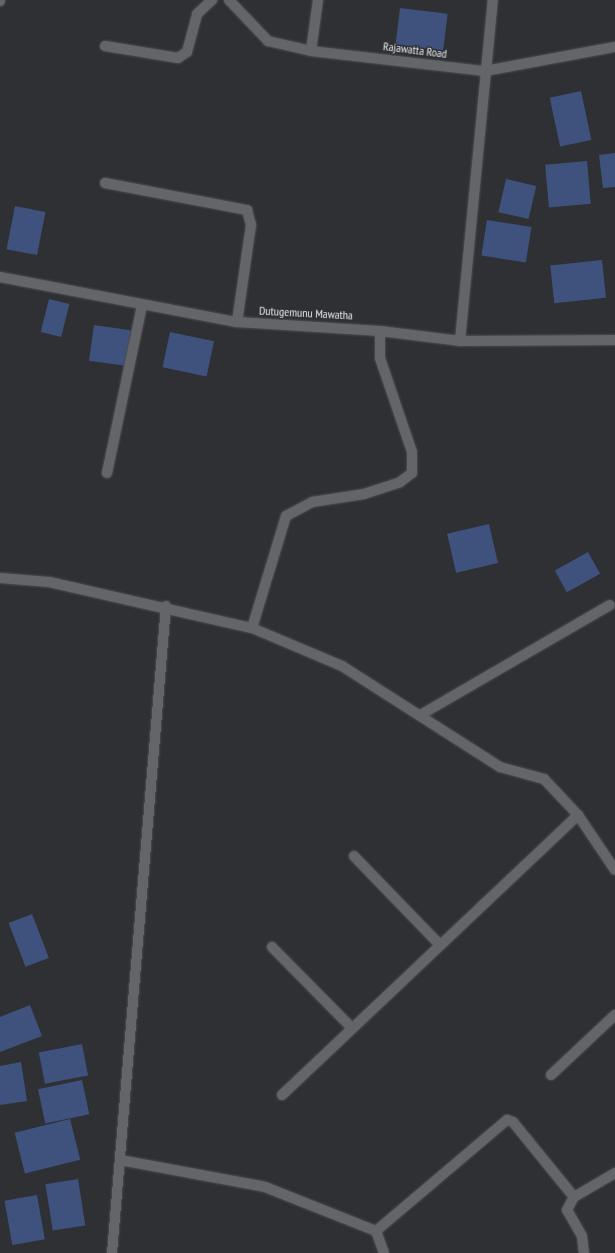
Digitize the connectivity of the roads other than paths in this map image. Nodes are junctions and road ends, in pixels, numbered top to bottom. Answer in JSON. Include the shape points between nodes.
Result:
{"nodes":[{"id":1,"x":212,"y":0,"type":"edge"},
{"id":2,"x":229,"y":0,"type":"edge"},
{"id":3,"x":318,"y":0,"type":"edge"},
{"id":4,"x":493,"y":0,"type":"edge"},
{"id":5,"x":105,"y":46,"type":"dead end"},
{"id":6,"x":615,"y":47,"type":"edge"},
{"id":7,"x":311,"y":51,"type":"junction"},
{"id":8,"x":484,"y":71,"type":"junction"},
{"id":9,"x":105,"y":183,"type":"dead end"},
{"id":10,"x":0,"y":277,"type":"edge"},
{"id":11,"x":142,"y":305,"type":"junction"},
{"id":12,"x":237,"y":322,"type":"junction"},
{"id":13,"x":380,"y":330,"type":"junction"},
{"id":14,"x":615,"y":340,"type":"edge"},
{"id":15,"x":460,"y":341,"type":"junction"},
{"id":16,"x":107,"y":473,"type":"dead end"},
{"id":17,"x":0,"y":578,"type":"edge"},
{"id":18,"x":610,"y":605,"type":"dead end"},
{"id":19,"x":166,"y":606,"type":"junction"},
{"id":20,"x":252,"y":628,"type":"junction"},
{"id":21,"x":422,"y":714,"type":"junction"},
{"id":22,"x":578,"y":815,"type":"junction"},
{"id":23,"x":354,"y":856,"type":"dead end"},
{"id":24,"x":615,"y":870,"type":"edge"},
{"id":25,"x":440,"y":945,"type":"junction"},
{"id":26,"x":272,"y":947,"type":"dead end"},
{"id":27,"x":615,"y":1015,"type":"edge"},
{"id":28,"x":352,"y":1028,"type":"junction"},
{"id":29,"x":552,"y":1076,"type":"dead end"},
{"id":30,"x":282,"y":1095,"type":"dead end"},
{"id":31,"x":120,"y":1160,"type":"junction"},
{"id":32,"x":615,"y":1173,"type":"edge"},
{"id":33,"x":574,"y":1197,"type":"junction"},
{"id":34,"x":376,"y":1231,"type":"junction"},
{"id":35,"x":112,"y":1253,"type":"edge"},
{"id":36,"x":384,"y":1253,"type":"edge"},
{"id":37,"x":584,"y":1253,"type":"edge"}],
"edges":[{"from":1,"to":5,"type":"street","via":[[197,14],[187,52],[178,58]]},
{"from":2,"to":7,"type":"street","name":"Rajawatta Road","via":[[268,41]]},
{"from":3,"to":7,"type":"street"},
{"from":4,"to":8,"type":"street"},
{"from":6,"to":8,"type":"street","name":"Rajawatta Road"},
{"from":7,"to":8,"type":"street","name":"Rajawatta Road"},
{"from":8,"to":15,"type":"street"},
{"from":9,"to":12,"type":"street","via":[[247,210],[252,225]]},
{"from":10,"to":11,"type":"street","name":"Dutugemunu Mawatha"},
{"from":11,"to":12,"type":"street","name":"Dutugemunu Mawatha"},
{"from":11,"to":16,"type":"street"},
{"from":12,"to":13,"type":"street","name":"Dutugemunu Mawatha"},
{"from":13,"to":15,"type":"street","name":"Dutugemunu Mawatha"},
{"from":13,"to":20,"type":"street","via":[[380,358],[412,452],[412,473],[400,482],[364,494],[312,502],[286,516]]},
{"from":14,"to":15,"type":"street","name":"Dutugemunu Mawatha"},
{"from":17,"to":19,"type":"street","via":[[49,582]]},
{"from":18,"to":21,"type":"street"},
{"from":19,"to":20,"type":"street"},
{"from":19,"to":31,"type":"street"},
{"from":20,"to":21,"type":"street","via":[[342,666]]},
{"from":21,"to":22,"type":"street","via":[[500,767],[544,779]]},
{"from":22,"to":24,"type":"street"},
{"from":22,"to":25,"type":"street"},
{"from":23,"to":25,"type":"street"},
{"from":25,"to":28,"type":"street"},
{"from":26,"to":28,"type":"street"},
{"from":27,"to":29,"type":"street"},
{"from":28,"to":30,"type":"street"},
{"from":31,"to":34,"type":"street","via":[[265,1187]]},
{"from":31,"to":35,"type":"street"},
{"from":32,"to":33,"type":"street"},
{"from":33,"to":34,"type":"street","via":[[513,1122],[507,1120]]},
{"from":33,"to":37,"type":"street","via":[[567,1210],[582,1236]]},
{"from":34,"to":36,"type":"street"}]}
